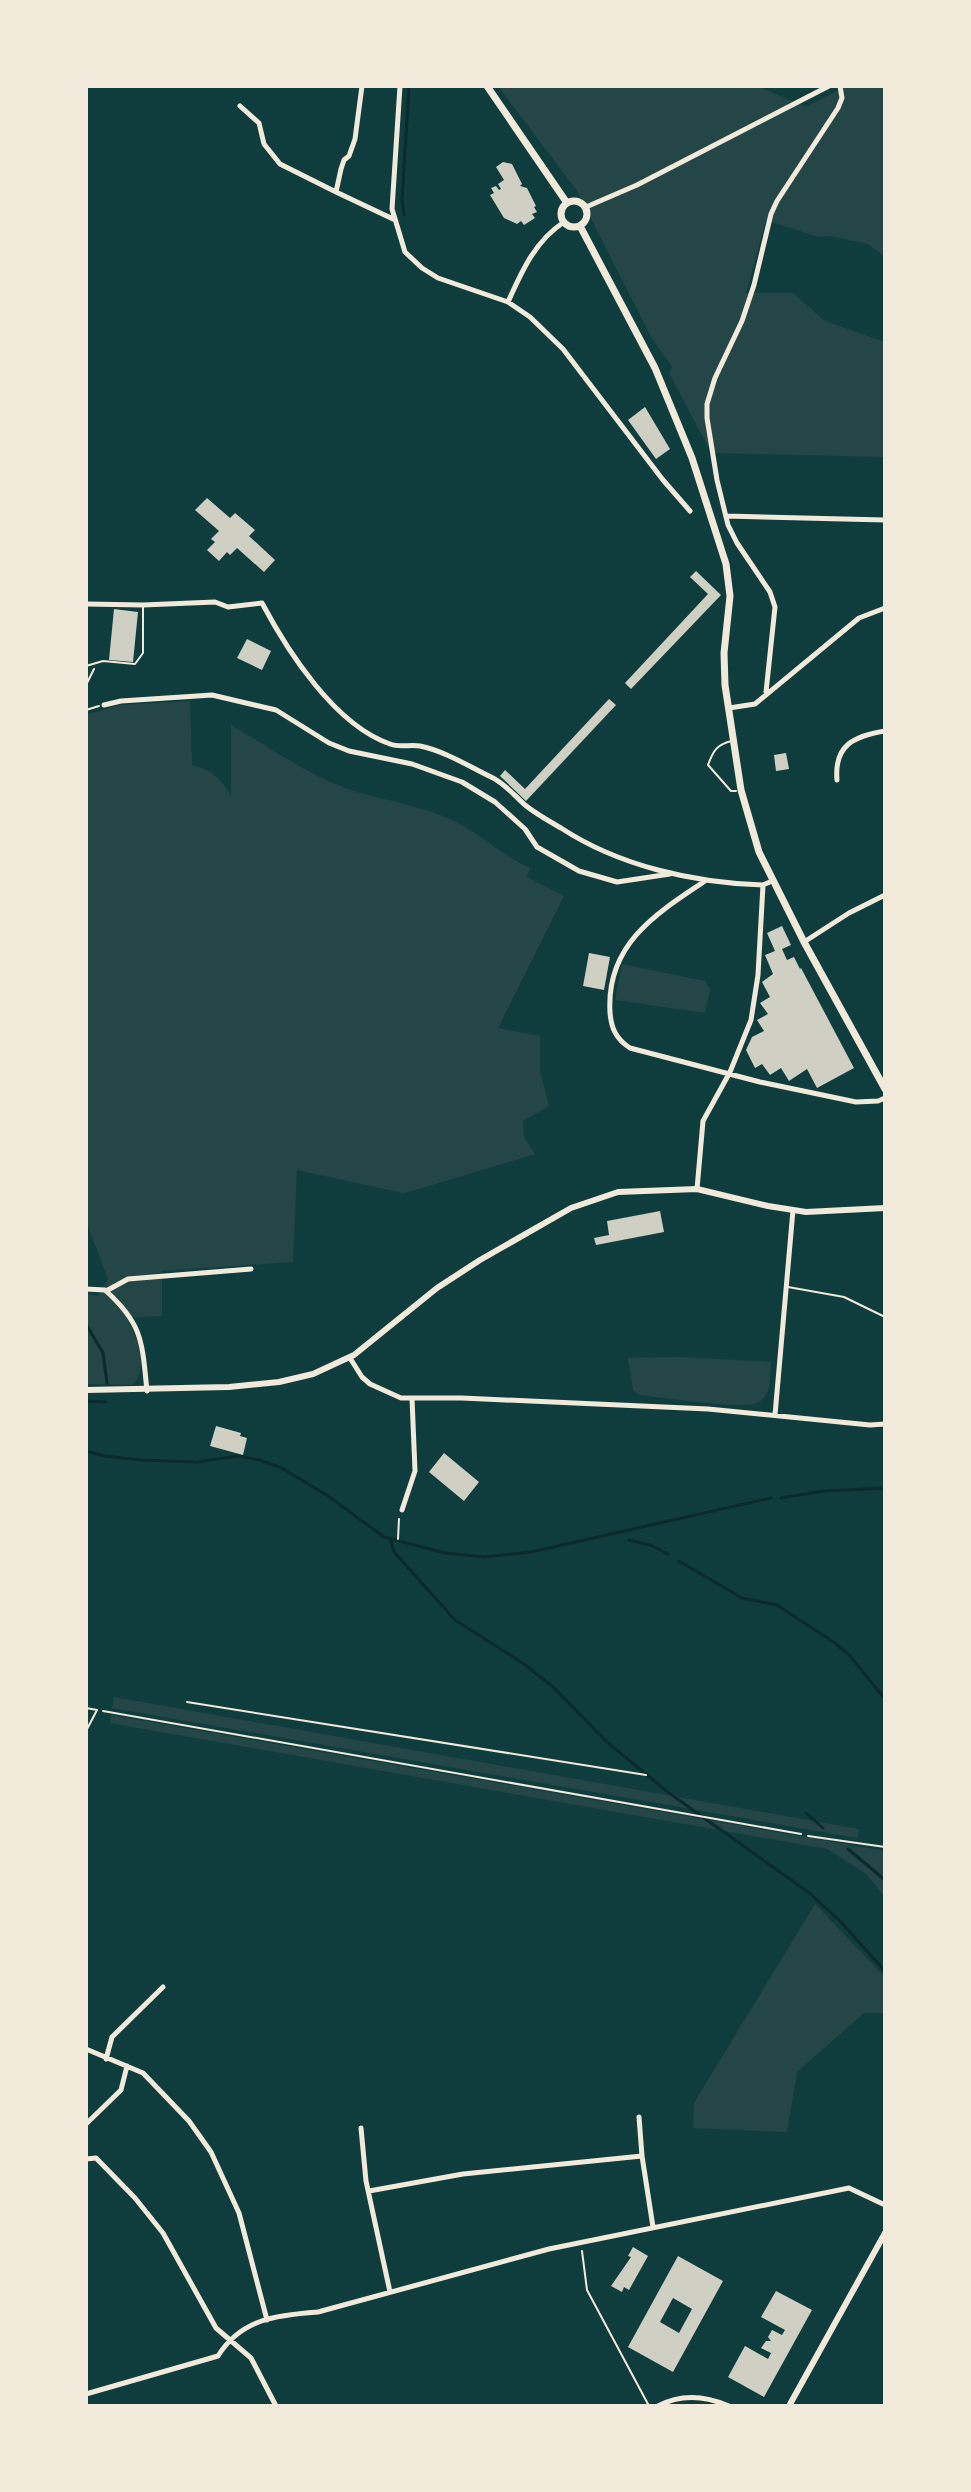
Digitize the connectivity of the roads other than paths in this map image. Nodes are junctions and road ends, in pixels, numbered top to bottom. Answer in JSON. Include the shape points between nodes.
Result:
{"nodes":[{"id":1,"x":362,"y":86,"type":"edge"},
{"id":2,"x":400,"y":86,"type":"edge"},
{"id":3,"x":487,"y":86,"type":"edge"},
{"id":4,"x":829,"y":86,"type":"edge"},
{"id":5,"x":840,"y":86,"type":"edge"},
{"id":6,"x":240,"y":106,"type":"dead end"},
{"id":7,"x":336,"y":192,"type":"junction"},
{"id":8,"x":567,"y":203,"type":"junction"},
{"id":9,"x":586,"y":207,"type":"junction"},
{"id":10,"x":393,"y":219,"type":"junction"},
{"id":11,"x":564,"y":222,"type":"junction"},
{"id":12,"x":580,"y":226,"type":"junction"},
{"id":13,"x":508,"y":302,"type":"junction"},
{"id":14,"x":690,"y":511,"type":"dead end"},
{"id":15,"x":726,"y":516,"type":"junction"},
{"id":16,"x":883,"y":520,"type":"edge"},
{"id":17,"x":885,"y":530,"type":"edge"},
{"id":18,"x":86,"y":604,"type":"edge"},
{"id":19,"x":143,"y":605,"type":"junction"},
{"id":20,"x":885,"y":608,"type":"edge"},
{"id":21,"x":86,"y":666,"type":"edge"},
{"id":22,"x":766,"y":692,"type":"junction"},
{"id":23,"x":104,"y":705,"type":"road end"},
{"id":24,"x":729,"y":708,"type":"junction"},
{"id":25,"x":885,"y":731,"type":"edge"},
{"id":26,"x":733,"y":741,"type":"junction"},
{"id":27,"x":837,"y":780,"type":"dead end"},
{"id":28,"x":741,"y":790,"type":"junction"},
{"id":29,"x":675,"y":874,"type":"junction"},
{"id":30,"x":706,"y":881,"type":"junction"},
{"id":31,"x":772,"y":881,"type":"junction"},
{"id":32,"x":763,"y":885,"type":"junction"},
{"id":33,"x":884,"y":897,"type":"edge"},
{"id":34,"x":804,"y":942,"type":"junction"},
{"id":35,"x":730,"y":1072,"type":"junction"},
{"id":36,"x":885,"y":1089,"type":"edge"},
{"id":37,"x":885,"y":1098,"type":"edge"},
{"id":38,"x":697,"y":1189,"type":"junction"},
{"id":39,"x":885,"y":1208,"type":"edge"},
{"id":40,"x":793,"y":1210,"type":"junction"},
{"id":41,"x":251,"y":1269,"type":"dead end"},
{"id":42,"x":787,"y":1287,"type":"junction"},
{"id":43,"x":86,"y":1289,"type":"edge"},
{"id":44,"x":106,"y":1291,"type":"junction"},
{"id":45,"x":885,"y":1317,"type":"edge"},
{"id":46,"x":350,"y":1358,"type":"junction"},
{"id":47,"x":86,"y":1390,"type":"edge"},
{"id":48,"x":147,"y":1391,"type":"junction"},
{"id":49,"x":412,"y":1398,"type":"junction"},
{"id":50,"x":775,"y":1415,"type":"junction"},
{"id":51,"x":885,"y":1424,"type":"edge"},
{"id":52,"x":402,"y":1510,"type":"road end"},
{"id":53,"x":86,"y":1708,"type":"edge"},
{"id":54,"x":86,"y":1731,"type":"edge"},
{"id":55,"x":808,"y":1836,"type":"road end"},
{"id":56,"x":885,"y":1847,"type":"edge"},
{"id":57,"x":163,"y":1987,"type":"dead end"},
{"id":58,"x":86,"y":2049,"type":"edge"},
{"id":59,"x":106,"y":2059,"type":"junction"},
{"id":60,"x":127,"y":2066,"type":"junction"},
{"id":61,"x":639,"y":2117,"type":"dead end"},
{"id":62,"x":86,"y":2124,"type":"edge"},
{"id":63,"x":361,"y":2128,"type":"dead end"},
{"id":64,"x":642,"y":2156,"type":"junction"},
{"id":65,"x":86,"y":2159,"type":"edge"},
{"id":66,"x":369,"y":2191,"type":"junction"},
{"id":67,"x":885,"y":2205,"type":"edge"},
{"id":68,"x":653,"y":2228,"type":"junction"},
{"id":69,"x":885,"y":2233,"type":"edge"},
{"id":70,"x":390,"y":2292,"type":"junction"},
{"id":71,"x":267,"y":2320,"type":"junction"},
{"id":72,"x":229,"y":2338,"type":"junction"},
{"id":73,"x":86,"y":2394,"type":"edge"},
{"id":74,"x":276,"y":2406,"type":"edge"},
{"id":75,"x":658,"y":2406,"type":"edge"},
{"id":76,"x":729,"y":2406,"type":"edge"},
{"id":77,"x":789,"y":2406,"type":"edge"}],
"edges":[{"from":1,"to":7,"type":"street","via":[[355,139]]},
{"from":2,"to":10,"type":"street"},
{"from":3,"to":8,"type":"main road"},
{"from":4,"to":9,"type":"street"},
{"from":5,"to":15,"type":"street","via":[[838,108],[771,214],[742,321],[711,391],[710,447]]},
{"from":6,"to":7,"type":"street","via":[[259,123],[264,144],[280,164]]},
{"from":7,"to":10,"type":"street"},
{"from":8,"to":9,"type":"main road"},
{"from":8,"to":11,"type":"main road","via":[[561,214]]},
{"from":9,"to":12,"type":"main road"},
{"from":10,"to":13,"type":"street","via":[[405,252],[422,268]]},
{"from":11,"to":12,"type":"main road"},
{"from":11,"to":13,"type":"street","via":[[534,250]]},
{"from":12,"to":24,"type":"main road","via":[[655,368],[692,458],[726,564]]},
{"from":13,"to":14,"type":"street","via":[[563,349]]},
{"from":15,"to":16,"type":"street"},
{"from":15,"to":22,"type":"street","via":[[775,607]]},
{"from":16,"to":17,"type":"street"},
{"from":18,"to":19,"type":"street"},
{"from":19,"to":21,"type":"lane","via":[[140,659],[135,664],[103,661]]},
{"from":19,"to":29,"type":"street","via":[[262,603],[301,666],[363,729],[392,745],[440,753],[496,779],[527,807],[585,844]]},
{"from":20,"to":22,"type":"street","via":[[859,618]]},
{"from":22,"to":24,"type":"street","via":[[749,706]]},
{"from":23,"to":29,"type":"street","via":[[212,695],[263,706],[349,751],[412,764],[462,782],[495,802],[537,847],[579,871],[617,882]]},
{"from":24,"to":26,"type":"main road"},
{"from":25,"to":27,"type":"street","via":[[865,734],[843,748]]},
{"from":26,"to":28,"type":"main road"},
{"from":26,"to":28,"type":"lane","via":[[713,751],[708,765],[731,791]]},
{"from":28,"to":31,"type":"main road"},
{"from":29,"to":30,"type":"street"},
{"from":30,"to":32,"type":"street"},
{"from":30,"to":35,"type":"street","via":[[627,943],[610,989],[610,1021],[613,1032],[630,1048]]},
{"from":31,"to":32,"type":"street"},
{"from":31,"to":34,"type":"main road"},
{"from":32,"to":35,"type":"street","via":[[751,1020]]},
{"from":33,"to":34,"type":"street"},
{"from":34,"to":36,"type":"main road"},
{"from":35,"to":37,"type":"street","via":[[856,1102]]},
{"from":35,"to":38,"type":"street","via":[[703,1121]]},
{"from":38,"to":40,"type":"street"},
{"from":38,"to":46,"type":"street","via":[[618,1192],[571,1208],[452,1278]]},
{"from":39,"to":40,"type":"street"},
{"from":40,"to":42,"type":"street"},
{"from":41,"to":44,"type":"street","via":[[136,1278]]},
{"from":42,"to":45,"type":"lane","via":[[844,1297]]},
{"from":42,"to":50,"type":"street"},
{"from":43,"to":44,"type":"street"},
{"from":44,"to":48,"type":"street","via":[[138,1329]]},
{"from":46,"to":48,"type":"street","via":[[279,1382]]},
{"from":46,"to":49,"type":"street","via":[[370,1384]]},
{"from":47,"to":48,"type":"street"},
{"from":49,"to":50,"type":"street"},
{"from":49,"to":52,"type":"street","via":[[415,1471]]},
{"from":50,"to":51,"type":"street"},
{"from":53,"to":54,"type":"lane","via":[[97,1710]]},
{"from":55,"to":56,"type":"lane"},
{"from":57,"to":59,"type":"street","via":[[112,2037]]},
{"from":58,"to":59,"type":"street"},
{"from":59,"to":60,"type":"street"},
{"from":60,"to":62,"type":"street","via":[[121,2090]]},
{"from":60,"to":71,"type":"street","via":[[145,2074],[211,2152],[239,2213]]},
{"from":61,"to":64,"type":"street"},
{"from":63,"to":66,"type":"street"},
{"from":64,"to":66,"type":"street","via":[[463,2174]]},
{"from":64,"to":68,"type":"street"},
{"from":65,"to":72,"type":"street","via":[[96,2158],[163,2233],[216,2328]]},
{"from":66,"to":70,"type":"street"},
{"from":67,"to":68,"type":"street","via":[[849,2188]]},
{"from":68,"to":70,"type":"street","via":[[582,2241]]},
{"from":69,"to":77,"type":"street"},
{"from":70,"to":71,"type":"street"},
{"from":71,"to":72,"type":"street"},
{"from":72,"to":73,"type":"street","via":[[218,2356]]},
{"from":72,"to":74,"type":"street","via":[[251,2358]]},
{"from":75,"to":76,"type":"street","via":[[703,2397]]}]}
